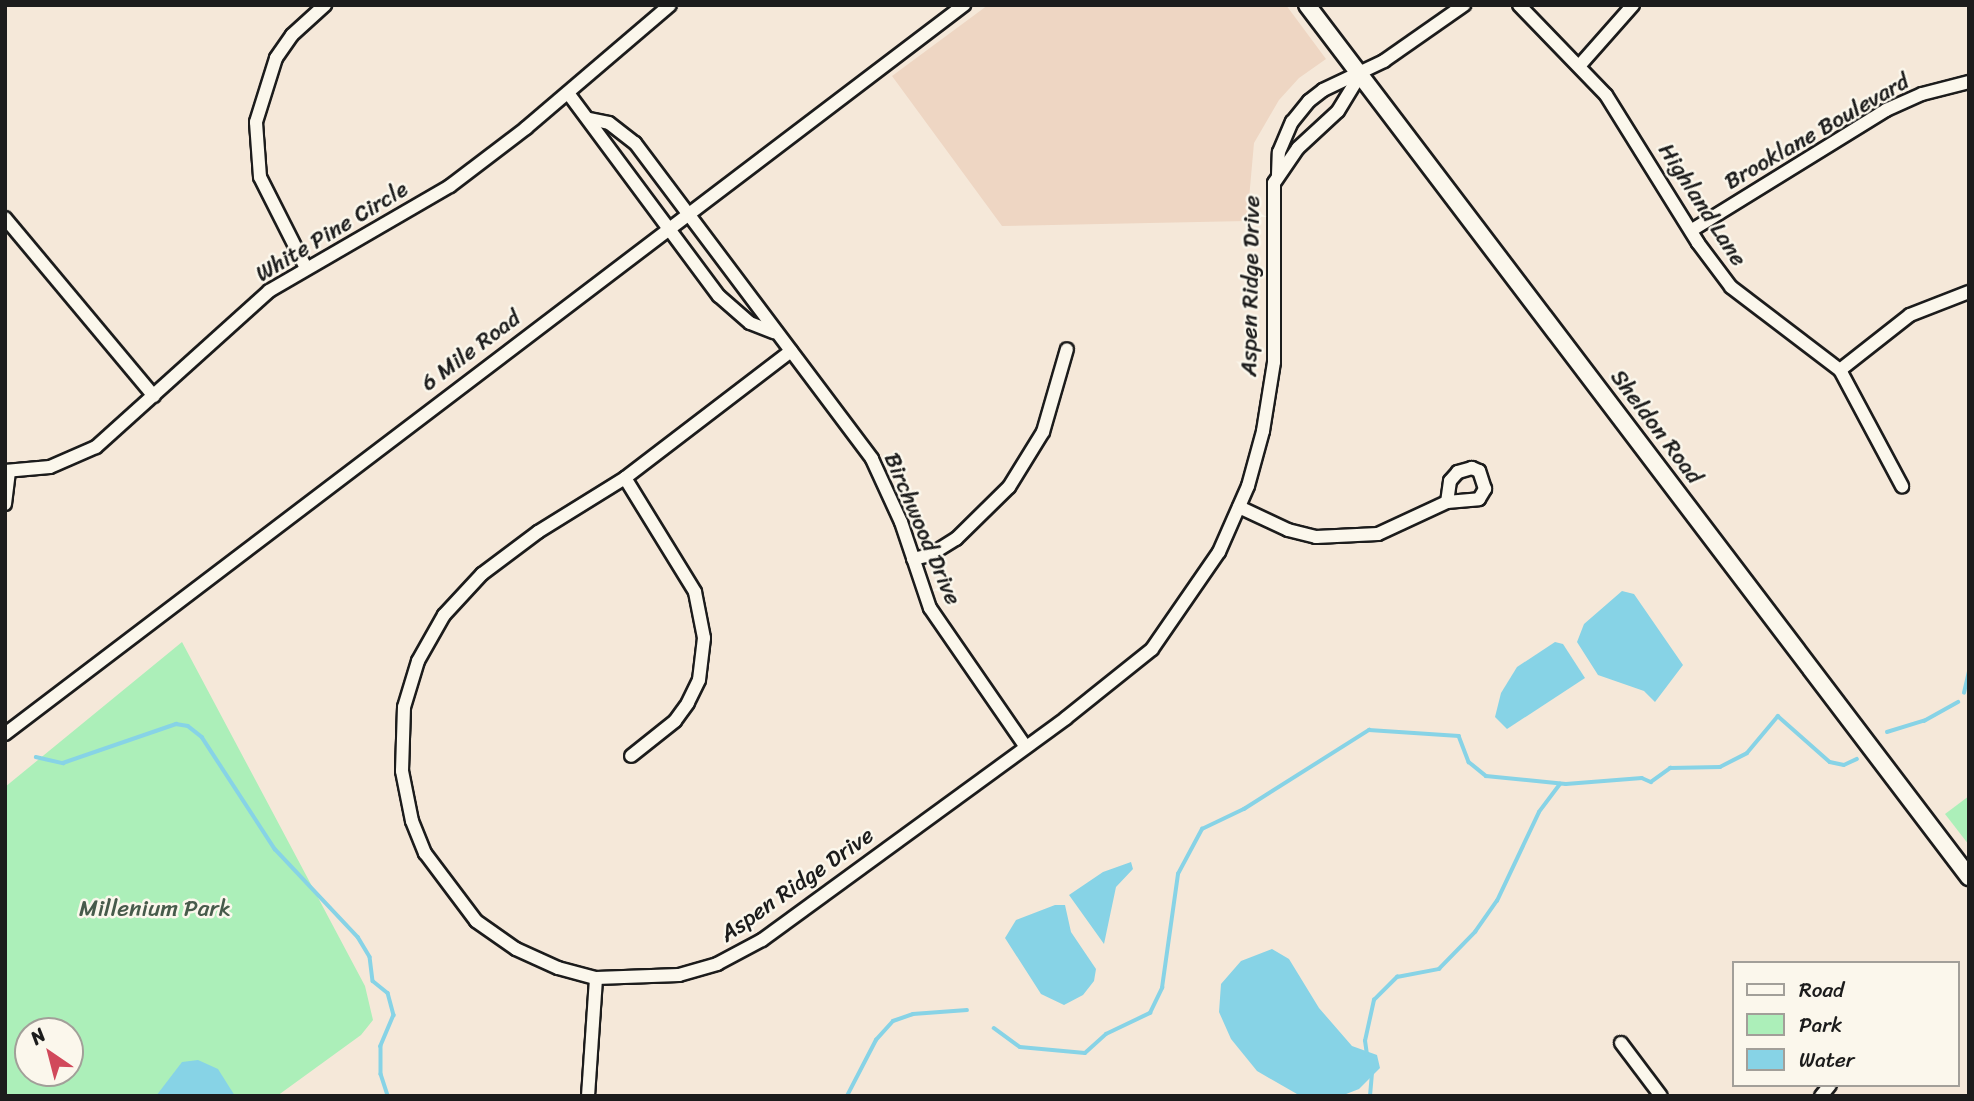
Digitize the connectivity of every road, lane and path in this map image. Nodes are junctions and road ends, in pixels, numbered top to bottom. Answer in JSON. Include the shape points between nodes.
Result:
{"nodes":[{"id":1,"x":325,"y":5,"type":"edge"},
{"id":2,"x":670,"y":5,"type":"edge"},
{"id":3,"x":964,"y":5,"type":"edge"},
{"id":4,"x":1307,"y":5,"type":"edge"},
{"id":5,"x":1464,"y":5,"type":"edge"},
{"id":6,"x":1519,"y":5,"type":"edge"},
{"id":7,"x":1633,"y":5,"type":"edge"},
{"id":8,"x":1580,"y":65,"type":"junction"},
{"id":9,"x":1360,"y":75,"type":"junction"},
{"id":10,"x":1969,"y":82,"type":"edge"},
{"id":11,"x":568,"y":93,"type":"junction"},
{"id":12,"x":590,"y":119,"type":"junction"},
{"id":13,"x":1278,"y":175,"type":"junction"},
{"id":14,"x":689,"y":213,"type":"junction"},
{"id":15,"x":5,"y":218,"type":"edge"},
{"id":16,"x":669,"y":228,"type":"junction"},
{"id":17,"x":1692,"y":230,"type":"junction"},
{"id":18,"x":306,"y":268,"type":"junction"},
{"id":19,"x":1969,"y":292,"type":"edge"},
{"id":20,"x":774,"y":332,"type":"junction"},
{"id":21,"x":1067,"y":349,"type":"dead end"},
{"id":22,"x":791,"y":351,"type":"junction"},
{"id":23,"x":1840,"y":370,"type":"junction"},
{"id":24,"x":154,"y":396,"type":"junction"},
{"id":25,"x":7,"y":471,"type":"edge"},
{"id":26,"x":625,"y":478,"type":"junction"},
{"id":27,"x":1902,"y":486,"type":"dead end"},
{"id":28,"x":1447,"y":502,"type":"dead end"},
{"id":29,"x":5,"y":505,"type":"edge"},
{"id":30,"x":1239,"y":507,"type":"junction"},
{"id":31,"x":912,"y":559,"type":"junction"},
{"id":32,"x":5,"y":734,"type":"edge"},
{"id":33,"x":1026,"y":747,"type":"junction"},
{"id":34,"x":631,"y":756,"type":"dead end"},
{"id":35,"x":1969,"y":877,"type":"edge"},
{"id":36,"x":596,"y":978,"type":"junction"},
{"id":37,"x":1621,"y":1043,"type":"dead end"},
{"id":38,"x":588,"y":1096,"type":"edge"},
{"id":39,"x":1661,"y":1096,"type":"edge"}],
"edges":[{"from":1,"to":18,"type":"street","via":[[292,35],[276,58],[256,122],[260,177]]},
{"from":2,"to":11,"type":"street","name":"White Pine Circle"},
{"from":3,"to":14,"type":"street","name":"6 Mile Road"},
{"from":4,"to":9,"type":"main road","name":"Sheldon Road"},
{"from":5,"to":9,"type":"street"},
{"from":6,"to":8,"type":"street","name":"Highland Lane"},
{"from":7,"to":8,"type":"street"},
{"from":8,"to":17,"type":"street","name":"Highland Lane","via":[[1606,95]]},
{"from":9,"to":13,"type":"street","name":"Aspen Ridge Drive","via":[[1338,111],[1305,140]]},
{"from":9,"to":13,"type":"street","name":"Aspen Ridge Drive","via":[[1323,90],[1292,122],[1279,152]]},
{"from":9,"to":35,"type":"main road","name":"Sheldon Road"},
{"from":10,"to":17,"type":"street","name":"Brooklane Boulevard","via":[[1922,94],[1886,110]]},
{"from":11,"to":12,"type":"street","name":"Birchwood Drive"},
{"from":11,"to":18,"type":"street","name":"White Pine Circle","via":[[450,186]]},
{"from":12,"to":14,"type":"street","via":[[609,123],[635,143]]},
{"from":12,"to":16,"type":"street","name":"Birchwood Drive","via":[[596,134]]},
{"from":13,"to":30,"type":"street","name":"Aspen Ridge Drive","via":[[1272,215],[1275,362],[1263,430]]},
{"from":14,"to":16,"type":"street","name":"6 Mile Road"},
{"from":14,"to":20,"type":"street","name":"Birchwood Drive","via":[[762,309]]},
{"from":15,"to":24,"type":"street"},
{"from":16,"to":20,"type":"street","name":"Birchwood Drive","via":[[719,296],[750,323]]},
{"from":16,"to":32,"type":"street","name":"6 Mile Road"},
{"from":17,"to":23,"type":"street","name":"Highland Lane","via":[[1731,287]]},
{"from":18,"to":24,"type":"street","name":"White Pine Circle","via":[[269,291]]},
{"from":19,"to":23,"type":"street","via":[[1910,315]]},
{"from":20,"to":22,"type":"street","name":"Birchwood Drive"},
{"from":21,"to":31,"type":"street","via":[[1043,432],[1009,487],[956,539],[930,555]]},
{"from":22,"to":26,"type":"street","name":"Aspen Ridge Drive"},
{"from":22,"to":31,"type":"street","name":"Birchwood Drive","via":[[872,459],[901,522]]},
{"from":23,"to":27,"type":"street","name":"Highland Lane"},
{"from":24,"to":25,"type":"street","name":"White Pine Circle","via":[[112,435],[78,457],[50,467]]},
{"from":25,"to":29,"type":"street","name":"White Pine Circle"},
{"from":26,"to":34,"type":"street","via":[[695,592],[704,638],[699,680],[688,703],[675,721]]},
{"from":26,"to":36,"type":"street","name":"Aspen Ridge Drive","via":[[538,532],[457,599],[418,662],[401,730],[402,771],[412,821],[425,853],[463,907],[516,949],[558,968]]},
{"from":28,"to":30,"type":"street","via":[[1378,534],[1348,537],[1288,530]]},
{"from":30,"to":33,"type":"street","name":"Aspen Ridge Drive","via":[[1219,552],[1152,649]]},
{"from":31,"to":33,"type":"street","name":"Birchwood Drive","via":[[943,630]]},
{"from":33,"to":36,"type":"street","name":"Aspen Ridge Drive","via":[[751,946],[717,964],[679,975]]},
{"from":36,"to":38,"type":"street"},
{"from":37,"to":39,"type":"street"}]}
